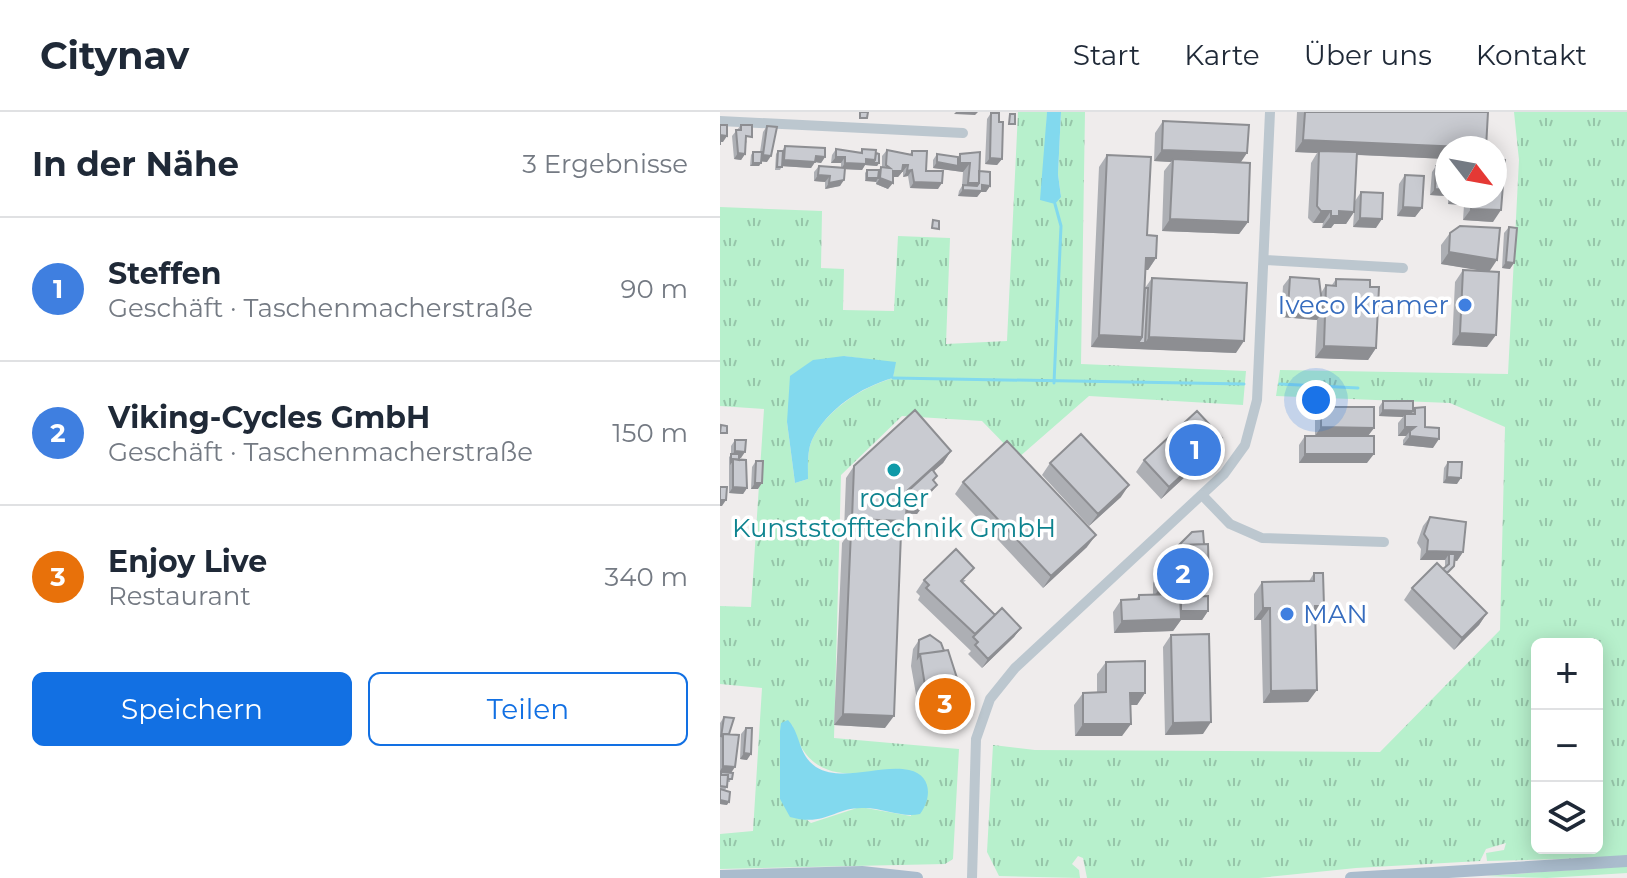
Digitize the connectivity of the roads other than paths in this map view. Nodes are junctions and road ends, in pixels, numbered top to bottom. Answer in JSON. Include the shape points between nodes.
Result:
{"nodes":[{"id":1,"x":1270,"y":112,"type":"edge"},
{"id":2,"x":720,"y":121,"type":"edge"},
{"id":3,"x":963,"y":133,"type":"dead end"},
{"id":4,"x":1266,"y":260,"type":"junction"},
{"id":5,"x":1403,"y":268,"type":"dead end"},
{"id":6,"x":1203,"y":496,"type":"junction"},
{"id":7,"x":1384,"y":542,"type":"dead end"},
{"id":8,"x":1627,"y":861,"type":"edge"},
{"id":9,"x":720,"y":876,"type":"edge"},
{"id":10,"x":915,"y":878,"type":"edge"},
{"id":11,"x":972,"y":878,"type":"edge"},
{"id":12,"x":1351,"y":878,"type":"edge"}],
"edges":[{"from":1,"to":4,"type":"street"},
{"from":2,"to":3,"type":"street"},
{"from":4,"to":5,"type":"street"},
{"from":4,"to":6,"type":"street","via":[[1253,424],[1245,445]]},
{"from":6,"to":7,"type":"street","via":[[1230,524],[1262,538]]},
{"from":6,"to":11,"type":"street","via":[[1015,668],[990,699],[976,739]]},
{"from":8,"to":12,"type":"main road"},
{"from":9,"to":10,"type":"main road","via":[[834,871]]}]}
